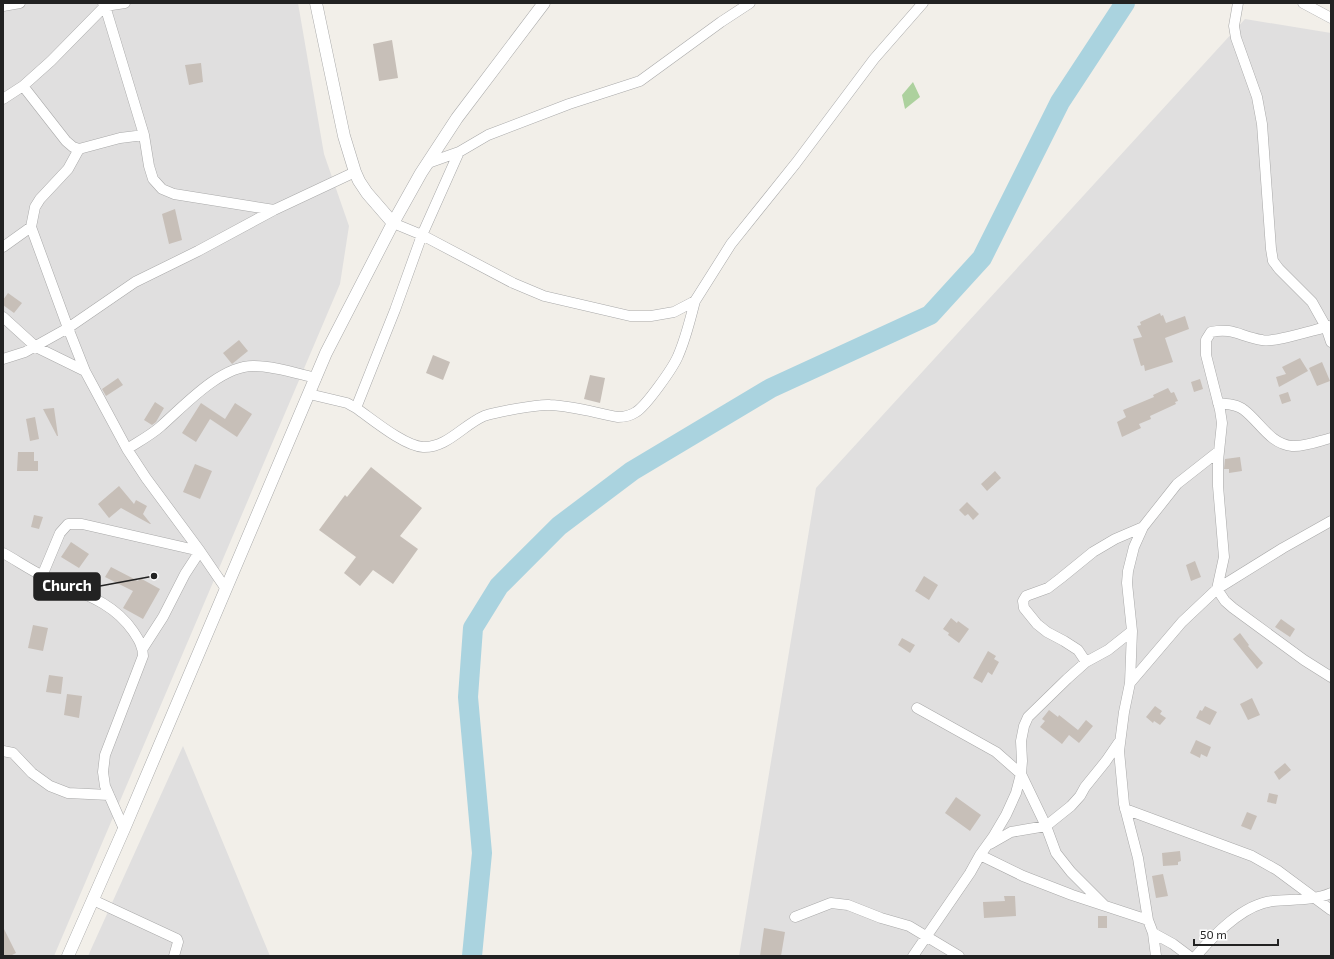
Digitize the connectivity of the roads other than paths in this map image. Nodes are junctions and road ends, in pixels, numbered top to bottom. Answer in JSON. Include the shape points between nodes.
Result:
{"nodes":[{"id":1,"x":20,"y":3,"type":"edge"},
{"id":2,"x":125,"y":3,"type":"edge"},
{"id":3,"x":316,"y":3,"type":"edge"},
{"id":4,"x":544,"y":3,"type":"edge"},
{"id":5,"x":750,"y":3,"type":"edge"},
{"id":6,"x":923,"y":3,"type":"edge"},
{"id":7,"x":1238,"y":3,"type":"edge"},
{"id":8,"x":1303,"y":3,"type":"edge"},
{"id":9,"x":104,"y":4,"type":"edge"},
{"id":10,"x":3,"y":6,"type":"edge"},
{"id":11,"x":1331,"y":18,"type":"edge"},
{"id":12,"x":23,"y":86,"type":"junction"},
{"id":13,"x":3,"y":99,"type":"edge"},
{"id":14,"x":144,"y":135,"type":"junction"},
{"id":15,"x":79,"y":149,"type":"junction"},
{"id":16,"x":458,"y":152,"type":"junction"},
{"id":17,"x":428,"y":163,"type":"junction"},
{"id":18,"x":355,"y":172,"type":"junction"},
{"id":19,"x":274,"y":210,"type":"junction"},
{"id":20,"x":393,"y":223,"type":"junction"},
{"id":21,"x":31,"y":227,"type":"junction"},
{"id":22,"x":422,"y":235,"type":"junction"},
{"id":23,"x":3,"y":247,"type":"edge"},
{"id":24,"x":695,"y":301,"type":"junction"},
{"id":25,"x":3,"y":317,"type":"edge"},
{"id":26,"x":1328,"y":326,"type":"edge"},
{"id":27,"x":68,"y":328,"type":"junction"},
{"id":28,"x":1331,"y":342,"type":"edge"},
{"id":29,"x":36,"y":347,"type":"junction"},
{"id":30,"x":3,"y":359,"type":"edge"},
{"id":31,"x":85,"y":371,"type":"junction"},
{"id":32,"x":316,"y":378,"type":"junction"},
{"id":33,"x":309,"y":394,"type":"junction"},
{"id":34,"x":1218,"y":403,"type":"junction"},
{"id":35,"x":356,"y":408,"type":"junction"},
{"id":36,"x":1331,"y":438,"type":"edge"},
{"id":37,"x":127,"y":449,"type":"junction"},
{"id":38,"x":1220,"y":451,"type":"junction"},
{"id":39,"x":1331,"y":521,"type":"edge"},
{"id":40,"x":1143,"y":527,"type":"junction"},
{"id":41,"x":200,"y":551,"type":"junction"},
{"id":42,"x":3,"y":553,"type":"edge"},
{"id":43,"x":42,"y":576,"type":"junction"},
{"id":44,"x":226,"y":589,"type":"junction"},
{"id":45,"x":1217,"y":590,"type":"junction"},
{"id":46,"x":1132,"y":631,"type":"junction"},
{"id":47,"x":143,"y":648,"type":"junction"},
{"id":48,"x":1086,"y":662,"type":"junction"},
{"id":49,"x":1331,"y":678,"type":"edge"},
{"id":50,"x":1130,"y":683,"type":"junction"},
{"id":51,"x":917,"y":708,"type":"dead end"},
{"id":52,"x":1120,"y":740,"type":"junction"},
{"id":53,"x":3,"y":751,"type":"edge"},
{"id":54,"x":1021,"y":774,"type":"junction"},
{"id":55,"x":109,"y":795,"type":"junction"},
{"id":56,"x":1125,"y":809,"type":"junction"},
{"id":57,"x":1046,"y":826,"type":"junction"},
{"id":58,"x":124,"y":830,"type":"junction"},
{"id":59,"x":988,"y":844,"type":"junction"},
{"id":60,"x":980,"y":855,"type":"junction"},
{"id":61,"x":1331,"y":893,"type":"edge"},
{"id":62,"x":1316,"y":898,"type":"junction"},
{"id":63,"x":93,"y":900,"type":"junction"},
{"id":64,"x":1104,"y":905,"type":"junction"},
{"id":65,"x":1331,"y":910,"type":"edge"},
{"id":66,"x":795,"y":917,"type":"dead end"},
{"id":67,"x":1148,"y":920,"type":"junction"},
{"id":68,"x":1153,"y":933,"type":"junction"},
{"id":69,"x":926,"y":936,"type":"junction"},
{"id":70,"x":68,"y":956,"type":"edge"},
{"id":71,"x":174,"y":956,"type":"edge"},
{"id":72,"x":914,"y":956,"type":"edge"},
{"id":73,"x":959,"y":956,"type":"edge"},
{"id":74,"x":1156,"y":956,"type":"edge"},
{"id":75,"x":1189,"y":956,"type":"edge"},
{"id":76,"x":1196,"y":956,"type":"edge"}],
"edges":[{"from":1,"to":10,"type":"street"},
{"from":2,"to":9,"type":"street"},
{"from":3,"to":18,"type":"street","via":[[344,136]]},
{"from":4,"to":17,"type":"street","via":[[457,118]]},
{"from":5,"to":16,"type":"street","via":[[640,81],[569,104],[488,135]]},
{"from":6,"to":24,"type":"street","via":[[874,59],[796,163],[730,244]]},
{"from":7,"to":26,"type":"street","via":[[1234,26],[1236,38],[1257,97],[1262,124],[1273,261],[1312,302]]},
{"from":8,"to":11,"type":"street"},
{"from":9,"to":12,"type":"street","via":[[51,61]]},
{"from":9,"to":14,"type":"street"},
{"from":12,"to":13,"type":"street"},
{"from":12,"to":15,"type":"street","via":[[66,141]]},
{"from":14,"to":15,"type":"street","via":[[120,138]]},
{"from":14,"to":19,"type":"street","via":[[153,179],[162,189],[174,194]]},
{"from":15,"to":21,"type":"street","via":[[68,169],[35,207]]},
{"from":16,"to":17,"type":"street"},
{"from":16,"to":22,"type":"street"},
{"from":17,"to":20,"type":"street"},
{"from":18,"to":19,"type":"street"},
{"from":18,"to":20,"type":"street","via":[[367,192]]},
{"from":19,"to":27,"type":"street","via":[[134,282]]},
{"from":20,"to":22,"type":"street"},
{"from":20,"to":32,"type":"street","via":[[326,353]]},
{"from":21,"to":23,"type":"street"},
{"from":21,"to":27,"type":"street"},
{"from":22,"to":24,"type":"street","via":[[513,283],[544,296],[609,312],[651,316],[674,312]]},
{"from":22,"to":35,"type":"street"},
{"from":24,"to":35,"type":"street","via":[[678,358],[644,405],[626,417],[548,404],[494,413],[471,423],[439,445],[422,447],[410,444]]},
{"from":25,"to":29,"type":"street"},
{"from":26,"to":28,"type":"street"},
{"from":26,"to":34,"type":"street","via":[[1262,341],[1231,331],[1211,332],[1206,340],[1206,355]]},
{"from":27,"to":29,"type":"street"},
{"from":27,"to":31,"type":"street"},
{"from":29,"to":30,"type":"street"},
{"from":29,"to":31,"type":"street"},
{"from":31,"to":37,"type":"street"},
{"from":32,"to":33,"type":"street"},
{"from":32,"to":37,"type":"street","via":[[279,368],[252,366],[234,370],[217,378],[159,428]]},
{"from":33,"to":35,"type":"street"},
{"from":33,"to":44,"type":"street"},
{"from":34,"to":36,"type":"street","via":[[1245,410],[1278,442],[1302,446]]},
{"from":34,"to":38,"type":"street","via":[[1222,423]]},
{"from":37,"to":41,"type":"street"},
{"from":38,"to":40,"type":"street","via":[[1177,484]]},
{"from":38,"to":45,"type":"street","via":[[1218,486],[1224,557]]},
{"from":39,"to":45,"type":"street"},
{"from":40,"to":46,"type":"street","via":[[1134,547],[1128,571]]},
{"from":40,"to":48,"type":"street","via":[[1093,552],[1048,588],[1026,596],[1023,601],[1024,608],[1037,624],[1078,650]]},
{"from":41,"to":43,"type":"street","via":[[82,524],[68,524],[60,534]]},
{"from":41,"to":44,"type":"street"},
{"from":41,"to":47,"type":"street"},
{"from":42,"to":43,"type":"street"},
{"from":43,"to":47,"type":"street","via":[[98,600],[114,610],[127,622]]},
{"from":44,"to":58,"type":"street"},
{"from":45,"to":49,"type":"street","via":[[1224,601],[1233,608]]},
{"from":45,"to":50,"type":"street","via":[[1182,622]]},
{"from":46,"to":48,"type":"street","via":[[1108,650]]},
{"from":46,"to":50,"type":"street"},
{"from":47,"to":55,"type":"street","via":[[143,656],[105,755],[103,772]]},
{"from":48,"to":54,"type":"street","via":[[1028,717],[1021,741]]},
{"from":50,"to":52,"type":"street"},
{"from":51,"to":54,"type":"street","via":[[996,752]]},
{"from":52,"to":56,"type":"street","via":[[1121,782]]},
{"from":52,"to":57,"type":"street","via":[[1080,796]]},
{"from":53,"to":55,"type":"street","via":[[13,753],[32,773],[50,786],[68,792]]},
{"from":54,"to":57,"type":"street"},
{"from":54,"to":59,"type":"street","via":[[1006,815]]},
{"from":55,"to":58,"type":"street"},
{"from":56,"to":62,"type":"street","via":[[1252,856],[1277,870]]},
{"from":56,"to":67,"type":"street","via":[[1138,858]]},
{"from":57,"to":59,"type":"street","via":[[1011,832]]},
{"from":57,"to":64,"type":"street","via":[[1056,853]]},
{"from":58,"to":63,"type":"street"},
{"from":59,"to":60,"type":"street"},
{"from":60,"to":64,"type":"street","via":[[1023,876]]},
{"from":60,"to":69,"type":"street"},
{"from":61,"to":62,"type":"street"},
{"from":62,"to":65,"type":"street"},
{"from":62,"to":76,"type":"street","via":[[1270,901],[1258,905],[1212,937]]},
{"from":63,"to":70,"type":"street"},
{"from":63,"to":71,"type":"street","via":[[177,939]]},
{"from":64,"to":67,"type":"street"},
{"from":66,"to":69,"type":"street","via":[[831,903],[848,905],[909,926]]},
{"from":67,"to":68,"type":"street"},
{"from":68,"to":74,"type":"street"},
{"from":68,"to":75,"type":"street"},
{"from":69,"to":72,"type":"street"},
{"from":69,"to":73,"type":"street"}]}
